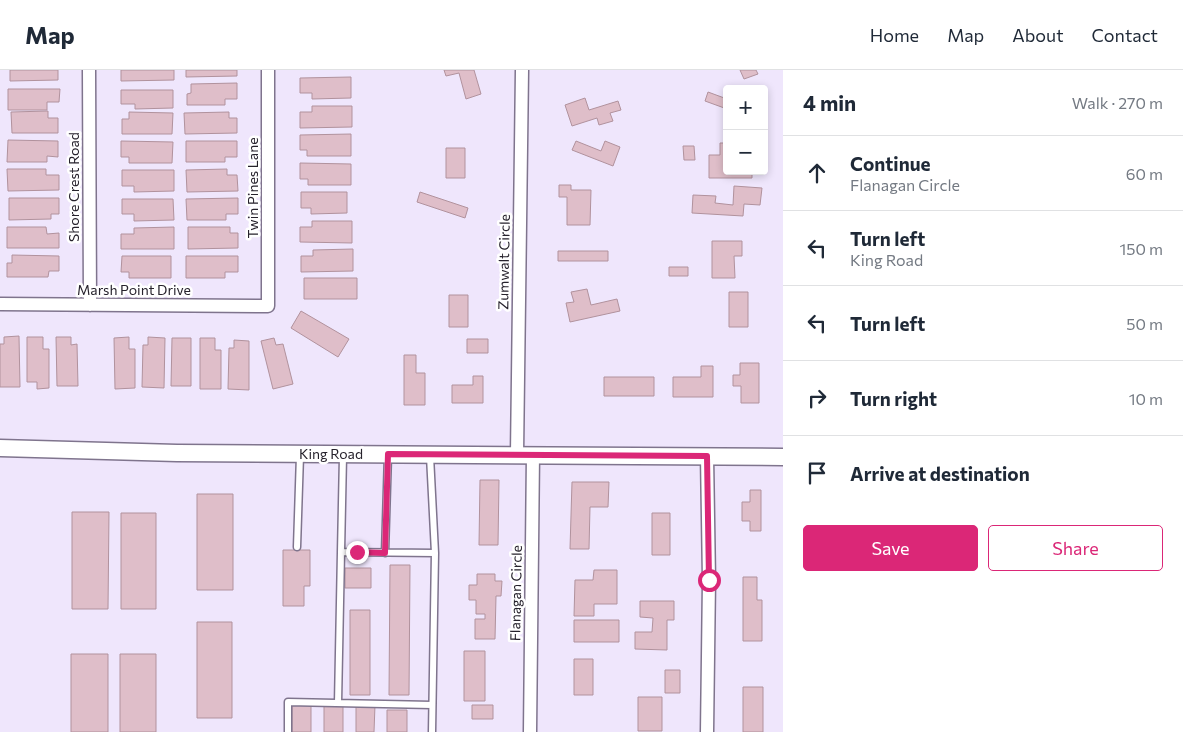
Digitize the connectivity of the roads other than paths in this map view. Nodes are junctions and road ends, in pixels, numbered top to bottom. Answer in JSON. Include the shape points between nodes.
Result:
{"nodes":[{"id":1,"x":89,"y":70,"type":"edge"},
{"id":2,"x":268,"y":70,"type":"edge"},
{"id":3,"x":522,"y":70,"type":"edge"},
{"id":4,"x":0,"y":304,"type":"edge"},
{"id":5,"x":90,"y":305,"type":"junction"},
{"id":6,"x":268,"y":306,"type":"joint"},
{"id":7,"x":0,"y":448,"type":"edge"},
{"id":8,"x":300,"y":453,"type":"junction"},
{"id":9,"x":344,"y":454,"type":"junction"},
{"id":10,"x":388,"y":454,"type":"junction"},
{"id":11,"x":525,"y":454,"type":"junction"},
{"id":12,"x":430,"y":455,"type":"junction"},
{"id":13,"x":707,"y":456,"type":"junction"},
{"id":14,"x":783,"y":457,"type":"edge"},
{"id":15,"x":298,"y":547,"type":"dead end"},
{"id":16,"x":341,"y":552,"type":"junction"},
{"id":17,"x":385,"y":553,"type":"junction"},
{"id":18,"x":435,"y":553,"type":"junction"},
{"id":19,"x":338,"y":703,"type":"junction"},
{"id":20,"x":432,"y":705,"type":"junction"},
{"id":21,"x":288,"y":732,"type":"edge"},
{"id":22,"x":432,"y":732,"type":"edge"},
{"id":23,"x":530,"y":732,"type":"edge"},
{"id":24,"x":707,"y":732,"type":"edge"}],
"edges":[{"from":1,"to":5,"type":"street","name":"Shore Crest Road"},
{"from":2,"to":6,"type":"street","name":"Twin Pines Lane"},
{"from":3,"to":11,"type":"street","name":"Zumwalt Circle"},
{"from":4,"to":5,"type":"street","name":"Marsh Point Drive"},
{"from":5,"to":6,"type":"street","name":"Marsh Point Drive"},
{"from":7,"to":8,"type":"street","name":"King Road"},
{"from":8,"to":9,"type":"street","name":"King Road"},
{"from":8,"to":15,"type":"lane"},
{"from":9,"to":10,"type":"street","name":"King Road"},
{"from":9,"to":16,"type":"lane"},
{"from":10,"to":12,"type":"street","name":"King Road"},
{"from":10,"to":17,"type":"lane"},
{"from":11,"to":12,"type":"street","name":"King Road"},
{"from":11,"to":13,"type":"street","name":"King Road"},
{"from":11,"to":23,"type":"street","name":"Flanagan Circle"},
{"from":12,"to":18,"type":"lane"},
{"from":13,"to":14,"type":"street","name":"King Road"},
{"from":13,"to":24,"type":"street"},
{"from":16,"to":17,"type":"lane"},
{"from":16,"to":19,"type":"lane"},
{"from":17,"to":18,"type":"lane"},
{"from":18,"to":20,"type":"lane"},
{"from":19,"to":20,"type":"lane"},
{"from":19,"to":21,"type":"lane","via":[[288,702]]},
{"from":20,"to":22,"type":"lane"}]}
